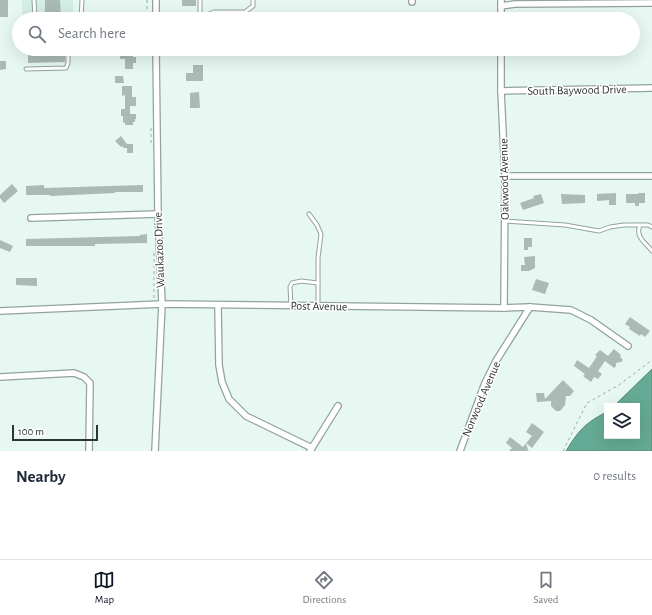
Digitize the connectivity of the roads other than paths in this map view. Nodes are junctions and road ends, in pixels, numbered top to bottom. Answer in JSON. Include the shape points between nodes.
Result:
{"nodes":[{"id":1,"x":34,"y":0,"type":"edge"},
{"id":2,"x":82,"y":0,"type":"edge"},
{"id":3,"x":156,"y":0,"type":"edge"},
{"id":4,"x":200,"y":0,"type":"edge"},
{"id":5,"x":253,"y":0,"type":"edge"},
{"id":6,"x":501,"y":3,"type":"edge"},
{"id":7,"x":652,"y":3,"type":"edge"},
{"id":8,"x":35,"y":12,"type":"edge"},
{"id":9,"x":81,"y":12,"type":"edge"},
{"id":10,"x":156,"y":12,"type":"edge"},
{"id":11,"x":200,"y":12,"type":"edge"},
{"id":12,"x":214,"y":12,"type":"edge"},
{"id":13,"x":245,"y":12,"type":"edge"},
{"id":14,"x":245,"y":12,"type":"edge"},
{"id":15,"x":68,"y":56,"type":"edge"},
{"id":16,"x":156,"y":56,"type":"edge"},
{"id":17,"x":501,"y":56,"type":"edge"},
{"id":18,"x":26,"y":69,"type":"dead end"},
{"id":19,"x":652,"y":88,"type":"edge"},
{"id":20,"x":501,"y":91,"type":"junction"},
{"id":21,"x":505,"y":176,"type":"junction"},
{"id":22,"x":652,"y":176,"type":"edge"},
{"id":23,"x":158,"y":214,"type":"junction"},
{"id":24,"x":309,"y":214,"type":"dead end"},
{"id":25,"x":31,"y":218,"type":"dead end"},
{"id":26,"x":505,"y":220,"type":"junction"},
{"id":27,"x":640,"y":225,"type":"junction"},
{"id":28,"x":652,"y":226,"type":"edge"},
{"id":29,"x":652,"y":251,"type":"edge"},
{"id":30,"x":318,"y":283,"type":"junction"},
{"id":31,"x":162,"y":304,"type":"junction"},
{"id":32,"x":218,"y":306,"type":"junction"},
{"id":33,"x":291,"y":306,"type":"junction"},
{"id":34,"x":318,"y":306,"type":"junction"},
{"id":35,"x":530,"y":307,"type":"junction"},
{"id":36,"x":504,"y":308,"type":"junction"},
{"id":37,"x":0,"y":311,"type":"edge"},
{"id":38,"x":628,"y":346,"type":"dead end"},
{"id":39,"x":0,"y":377,"type":"edge"},
{"id":40,"x":338,"y":406,"type":"dead end"},
{"id":41,"x":311,"y":450,"type":"edge"},
{"id":42,"x":89,"y":451,"type":"edge"},
{"id":43,"x":155,"y":451,"type":"edge"},
{"id":44,"x":460,"y":451,"type":"edge"}],
"edges":[{"from":1,"to":8,"type":"lane"},
{"from":2,"to":9,"type":"lane"},
{"from":3,"to":10,"type":"street"},
{"from":4,"to":11,"type":"lane"},
{"from":5,"to":14,"type":"lane","via":[[253,6]]},
{"from":6,"to":7,"type":"street"},
{"from":12,"to":13,"type":"lane"},
{"from":15,"to":18,"type":"lane","via":[[66,68]]},
{"from":16,"to":23,"type":"street","name":"Waukazoo Drive"},
{"from":17,"to":20,"type":"street","name":"Oakwood Avenue"},
{"from":19,"to":20,"type":"street","name":"South Baywood Drive"},
{"from":20,"to":21,"type":"street","name":"Oakwood Avenue"},
{"from":21,"to":22,"type":"street"},
{"from":21,"to":26,"type":"street","name":"Oakwood Avenue"},
{"from":23,"to":25,"type":"street"},
{"from":23,"to":31,"type":"street","name":"Waukazoo Drive"},
{"from":24,"to":30,"type":"lane","via":[[320,234]]},
{"from":26,"to":27,"type":"lane","via":[[565,225],[599,231],[610,227]]},
{"from":26,"to":36,"type":"street","name":"Oakwood Avenue"},
{"from":27,"to":28,"type":"lane"},
{"from":27,"to":29,"type":"lane","via":[[638,235]]},
{"from":30,"to":33,"type":"lane","via":[[292,283]]},
{"from":30,"to":34,"type":"lane"},
{"from":31,"to":32,"type":"street","name":"Post Avenue"},
{"from":31,"to":37,"type":"street","name":"Post Avenue"},
{"from":31,"to":43,"type":"street","name":"Waukazoo Drive"},
{"from":32,"to":33,"type":"street","name":"Post Avenue"},
{"from":32,"to":41,"type":"street","via":[[219,365],[229,399],[246,416]]},
{"from":33,"to":34,"type":"street","name":"Post Avenue"},
{"from":34,"to":36,"type":"street","name":"Post Avenue"},
{"from":35,"to":36,"type":"street","name":"Post Avenue"},
{"from":35,"to":38,"type":"street","name":"Post Avenue","via":[[571,310],[591,320]]},
{"from":35,"to":44,"type":"street","name":"Norwood Avenue","via":[[488,377]]},
{"from":39,"to":42,"type":"street","via":[[74,373],[84,377],[90,383]]},
{"from":40,"to":41,"type":"street"}]}
